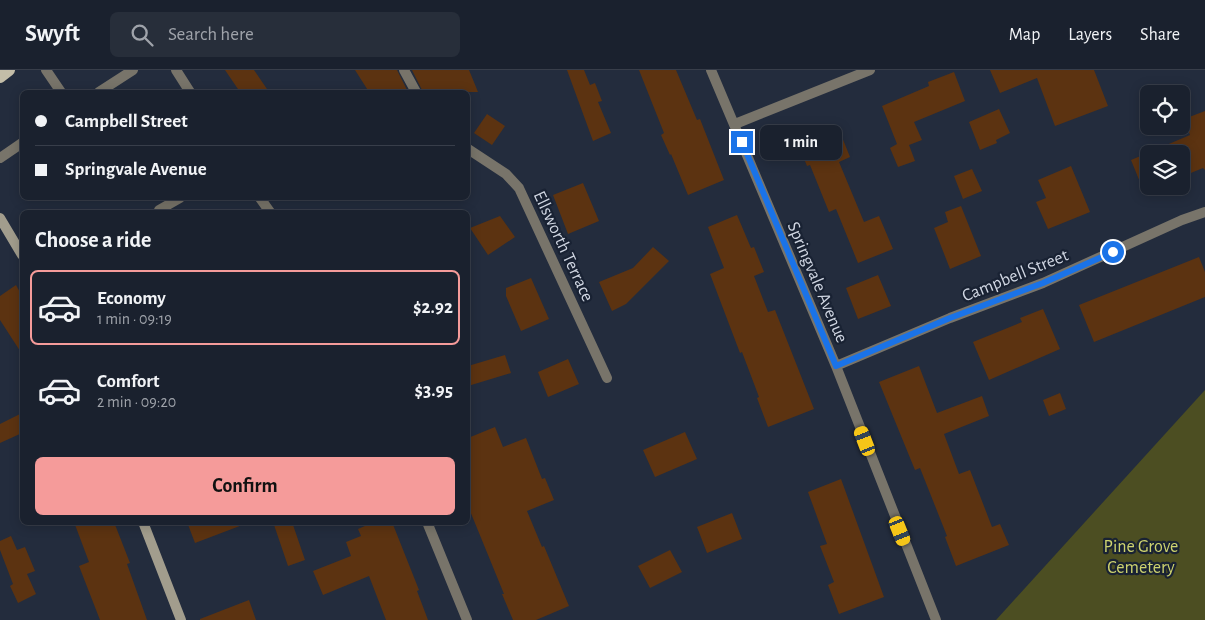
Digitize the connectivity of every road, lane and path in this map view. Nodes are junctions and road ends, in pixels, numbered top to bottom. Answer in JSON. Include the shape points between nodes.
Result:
{"nodes":[{"id":1,"x":9,"y":70,"type":"edge"},
{"id":2,"x":46,"y":70,"type":"edge"},
{"id":3,"x":132,"y":70,"type":"edge"},
{"id":4,"x":176,"y":70,"type":"edge"},
{"id":5,"x":404,"y":70,"type":"edge"},
{"id":6,"x":712,"y":70,"type":"edge"},
{"id":7,"x":870,"y":70,"type":"edge"},
{"id":8,"x":0,"y":77,"type":"edge"},
{"id":9,"x":60,"y":90,"type":"edge"},
{"id":10,"x":102,"y":90,"type":"edge"},
{"id":11,"x":189,"y":90,"type":"edge"},
{"id":12,"x":415,"y":90,"type":"edge"},
{"id":13,"x":735,"y":124,"type":"junction"},
{"id":14,"x":20,"y":144,"type":"edge"},
{"id":15,"x":470,"y":150,"type":"edge"},
{"id":16,"x":0,"y":158,"type":"edge"},
{"id":17,"x":176,"y":200,"type":"edge"},
{"id":18,"x":159,"y":210,"type":"dead end"},
{"id":19,"x":1205,"y":212,"type":"edge"},
{"id":20,"x":0,"y":218,"type":"edge"},
{"id":21,"x":20,"y":252,"type":"edge"},
{"id":22,"x":836,"y":366,"type":"junction"},
{"id":23,"x":607,"y":378,"type":"dead end"},
{"id":24,"x":144,"y":525,"type":"edge"},
{"id":25,"x":428,"y":525,"type":"edge"},
{"id":26,"x":181,"y":620,"type":"edge"},
{"id":27,"x":467,"y":620,"type":"edge"},
{"id":28,"x":936,"y":620,"type":"edge"}],
"edges":[{"from":1,"to":8,"type":"main road"},
{"from":2,"to":9,"type":"street"},
{"from":3,"to":10,"type":"street"},
{"from":4,"to":11,"type":"street"},
{"from":5,"to":12,"type":"street"},
{"from":6,"to":13,"type":"street","name":"Springvale Avenue"},
{"from":7,"to":13,"type":"street"},
{"from":13,"to":22,"type":"street","name":"Springvale Avenue"},
{"from":14,"to":16,"type":"street"},
{"from":15,"to":23,"type":"street","name":"Ellsworth Terrace","via":[[506,174],[520,188]]},
{"from":17,"to":18,"type":"street"},
{"from":19,"to":22,"type":"street","name":"Campbell Street","via":[[1043,283]]},
{"from":20,"to":21,"type":"main road"},
{"from":22,"to":28,"type":"street","name":"Springvale Avenue"},
{"from":24,"to":26,"type":"main road"},
{"from":25,"to":27,"type":"street"}]}
